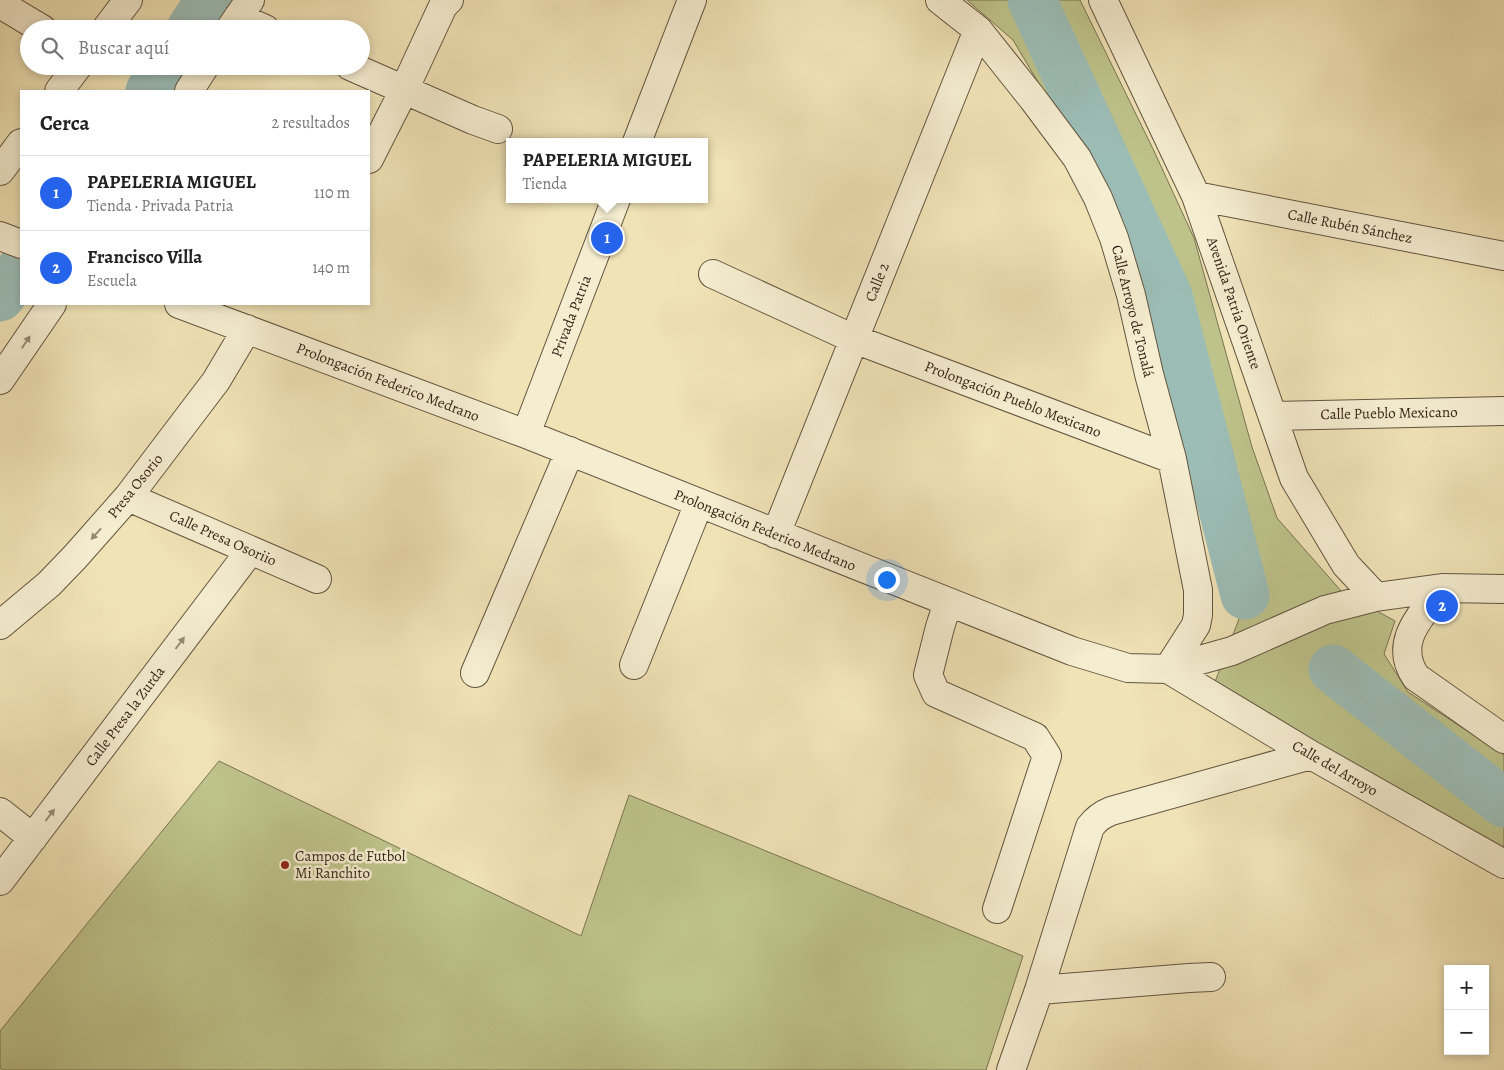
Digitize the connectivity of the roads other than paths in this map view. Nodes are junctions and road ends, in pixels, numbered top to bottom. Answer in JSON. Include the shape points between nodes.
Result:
{"nodes":[{"id":1,"x":128,"y":0,"type":"edge"},
{"id":2,"x":448,"y":0,"type":"edge"},
{"id":3,"x":692,"y":0,"type":"edge"},
{"id":4,"x":940,"y":0,"type":"edge"},
{"id":5,"x":1103,"y":0,"type":"edge"},
{"id":6,"x":0,"y":4,"type":"edge"},
{"id":7,"x":27,"y":20,"type":"edge"},
{"id":8,"x":113,"y":20,"type":"edge"},
{"id":9,"x":978,"y":30,"type":"junction"},
{"id":10,"x":71,"y":75,"type":"edge"},
{"id":11,"x":199,"y":75,"type":"edge"},
{"id":12,"x":370,"y":75,"type":"edge"},
{"id":13,"x":60,"y":90,"type":"edge"},
{"id":14,"x":190,"y":90,"type":"edge"},
{"id":15,"x":404,"y":90,"type":"junction"},
{"id":16,"x":498,"y":130,"type":"dead end"},
{"id":17,"x":640,"y":138,"type":"edge"},
{"id":18,"x":20,"y":143,"type":"edge"},
{"id":19,"x":370,"y":157,"type":"edge"},
{"id":20,"x":0,"y":171,"type":"edge"},
{"id":21,"x":1196,"y":196,"type":"junction"},
{"id":22,"x":614,"y":203,"type":"edge"},
{"id":23,"x":0,"y":236,"type":"edge"},
{"id":24,"x":20,"y":244,"type":"edge"},
{"id":25,"x":1504,"y":256,"type":"edge"},
{"id":26,"x":713,"y":274,"type":"dead end"},
{"id":27,"x":51,"y":305,"type":"edge"},
{"id":28,"x":183,"y":305,"type":"edge"},
{"id":29,"x":247,"y":329,"type":"junction"},
{"id":30,"x":854,"y":339,"type":"junction"},
{"id":31,"x":0,"y":380,"type":"edge"},
{"id":32,"x":1504,"y":411,"type":"edge"},
{"id":33,"x":1273,"y":416,"type":"junction"},
{"id":34,"x":526,"y":434,"type":"junction"},
{"id":35,"x":570,"y":451,"type":"junction"},
{"id":36,"x":1172,"y":459,"type":"junction"},
{"id":37,"x":128,"y":497,"type":"junction"},
{"id":38,"x":699,"y":503,"type":"junction"},
{"id":39,"x":776,"y":534,"type":"junction"},
{"id":40,"x":250,"y":551,"type":"junction"},
{"id":41,"x":317,"y":580,"type":"dead end"},
{"id":42,"x":1442,"y":588,"type":"junction"},
{"id":43,"x":1504,"y":589,"type":"edge"},
{"id":44,"x":1376,"y":597,"type":"junction"},
{"id":45,"x":948,"y":602,"type":"junction"},
{"id":46,"x":0,"y":625,"type":"edge"},
{"id":47,"x":634,"y":664,"type":"dead end"},
{"id":48,"x":1168,"y":670,"type":"junction"},
{"id":49,"x":475,"y":673,"type":"dead end"},
{"id":50,"x":1504,"y":740,"type":"edge"},
{"id":51,"x":1311,"y":754,"type":"junction"},
{"id":52,"x":0,"y":812,"type":"edge"},
{"id":53,"x":32,"y":838,"type":"junction"},
{"id":54,"x":1504,"y":864,"type":"edge"},
{"id":55,"x":0,"y":882,"type":"edge"},
{"id":56,"x":997,"y":909,"type":"dead end"},
{"id":57,"x":1211,"y":977,"type":"dead end"},
{"id":58,"x":1039,"y":990,"type":"junction"},
{"id":59,"x":1011,"y":1070,"type":"edge"}],
"edges":[{"from":1,"to":8,"type":"street"},
{"from":2,"to":15,"type":"street"},
{"from":3,"to":17,"type":"street"},
{"from":4,"to":9,"type":"street","name":"Calle Arroyo de Tonalá"},
{"from":5,"to":21,"type":"street","name":"Avenida Patria Oriente"},
{"from":6,"to":7,"type":"street"},
{"from":9,"to":30,"type":"street","name":"Calle 2"},
{"from":9,"to":36,"type":"street","name":"Calle Arroyo de Tonalá","via":[[1077,158],[1098,198],[1114,238]]},
{"from":10,"to":13,"type":"street"},
{"from":11,"to":14,"type":"street"},
{"from":12,"to":15,"type":"street"},
{"from":15,"to":16,"type":"street"},
{"from":15,"to":19,"type":"street"},
{"from":18,"to":20,"type":"street"},
{"from":21,"to":25,"type":"street","name":"Calle Rubén Sánchez"},
{"from":21,"to":33,"type":"street","name":"Avenida Patria Oriente"},
{"from":22,"to":34,"type":"street","name":"Privada Patria"},
{"from":23,"to":24,"type":"street"},
{"from":26,"to":30,"type":"street","name":"Prolongación Pueblo Mexicano"},
{"from":31,"to":27,"type":"street","one_way":true},
{"from":28,"to":29,"type":"street","name":"Prolongación Federico Medrano"},
{"from":29,"to":34,"type":"street","name":"Prolongación Federico Medrano"},
{"from":29,"to":37,"type":"street","name":"Presa Osorio","via":[[216,381]]},
{"from":30,"to":36,"type":"street","name":"Prolongación Pueblo Mexicano"},
{"from":30,"to":39,"type":"street","name":"Calle 2"},
{"from":32,"to":33,"type":"street","name":"Calle Pueblo Mexicano"},
{"from":33,"to":44,"type":"street","name":"Avenida Patria Oriente","via":[[1294,478],[1346,565]]},
{"from":34,"to":35,"type":"street","name":"Prolongación Federico Medrano"},
{"from":35,"to":38,"type":"street","name":"Prolongación Federico Medrano"},
{"from":35,"to":49,"type":"street"},
{"from":36,"to":48,"type":"street","name":"Calle Arroyo de Tonalá","via":[[1199,602],[1196,625]]},
{"from":37,"to":40,"type":"street","name":"Calle Presa Osoriio"},
{"from":37,"to":46,"type":"street","name":"Presa Osorio","one_way":true,"via":[[49,584]]},
{"from":38,"to":39,"type":"street","name":"Prolongación Federico Medrano"},
{"from":38,"to":47,"type":"street"},
{"from":39,"to":45,"type":"street","name":"Prolongación Federico Medrano"},
{"from":40,"to":41,"type":"street","name":"Calle Presa Osoriio"},
{"from":53,"to":40,"type":"street","name":"Calle Presa la Zurda","one_way":true},
{"from":42,"to":43,"type":"street","name":"Prolongación Federico Medrano"},
{"from":42,"to":44,"type":"street","name":"Prolongación Federico Medrano"},
{"from":42,"to":50,"type":"street","via":[[1412,630],[1407,642],[1408,666],[1416,677]]},
{"from":44,"to":48,"type":"street","name":"Prolongación Federico Medrano","via":[[1325,610],[1232,652]]},
{"from":45,"to":48,"type":"street","name":"Prolongación Federico Medrano","via":[[1072,652],[1128,668]]},
{"from":45,"to":56,"type":"street","via":[[928,675],[936,693],[1035,738],[1047,756]]},
{"from":48,"to":51,"type":"street","name":"Calle del Arroyo"},
{"from":51,"to":54,"type":"street","name":"Calle del Arroyo"},
{"from":51,"to":58,"type":"street","via":[[1102,814],[1090,828]]},
{"from":52,"to":53,"type":"street"},
{"from":53,"to":55,"type":"street","name":"Calle Presa la Zurda"},
{"from":57,"to":58,"type":"street"},
{"from":58,"to":59,"type":"street"}]}
